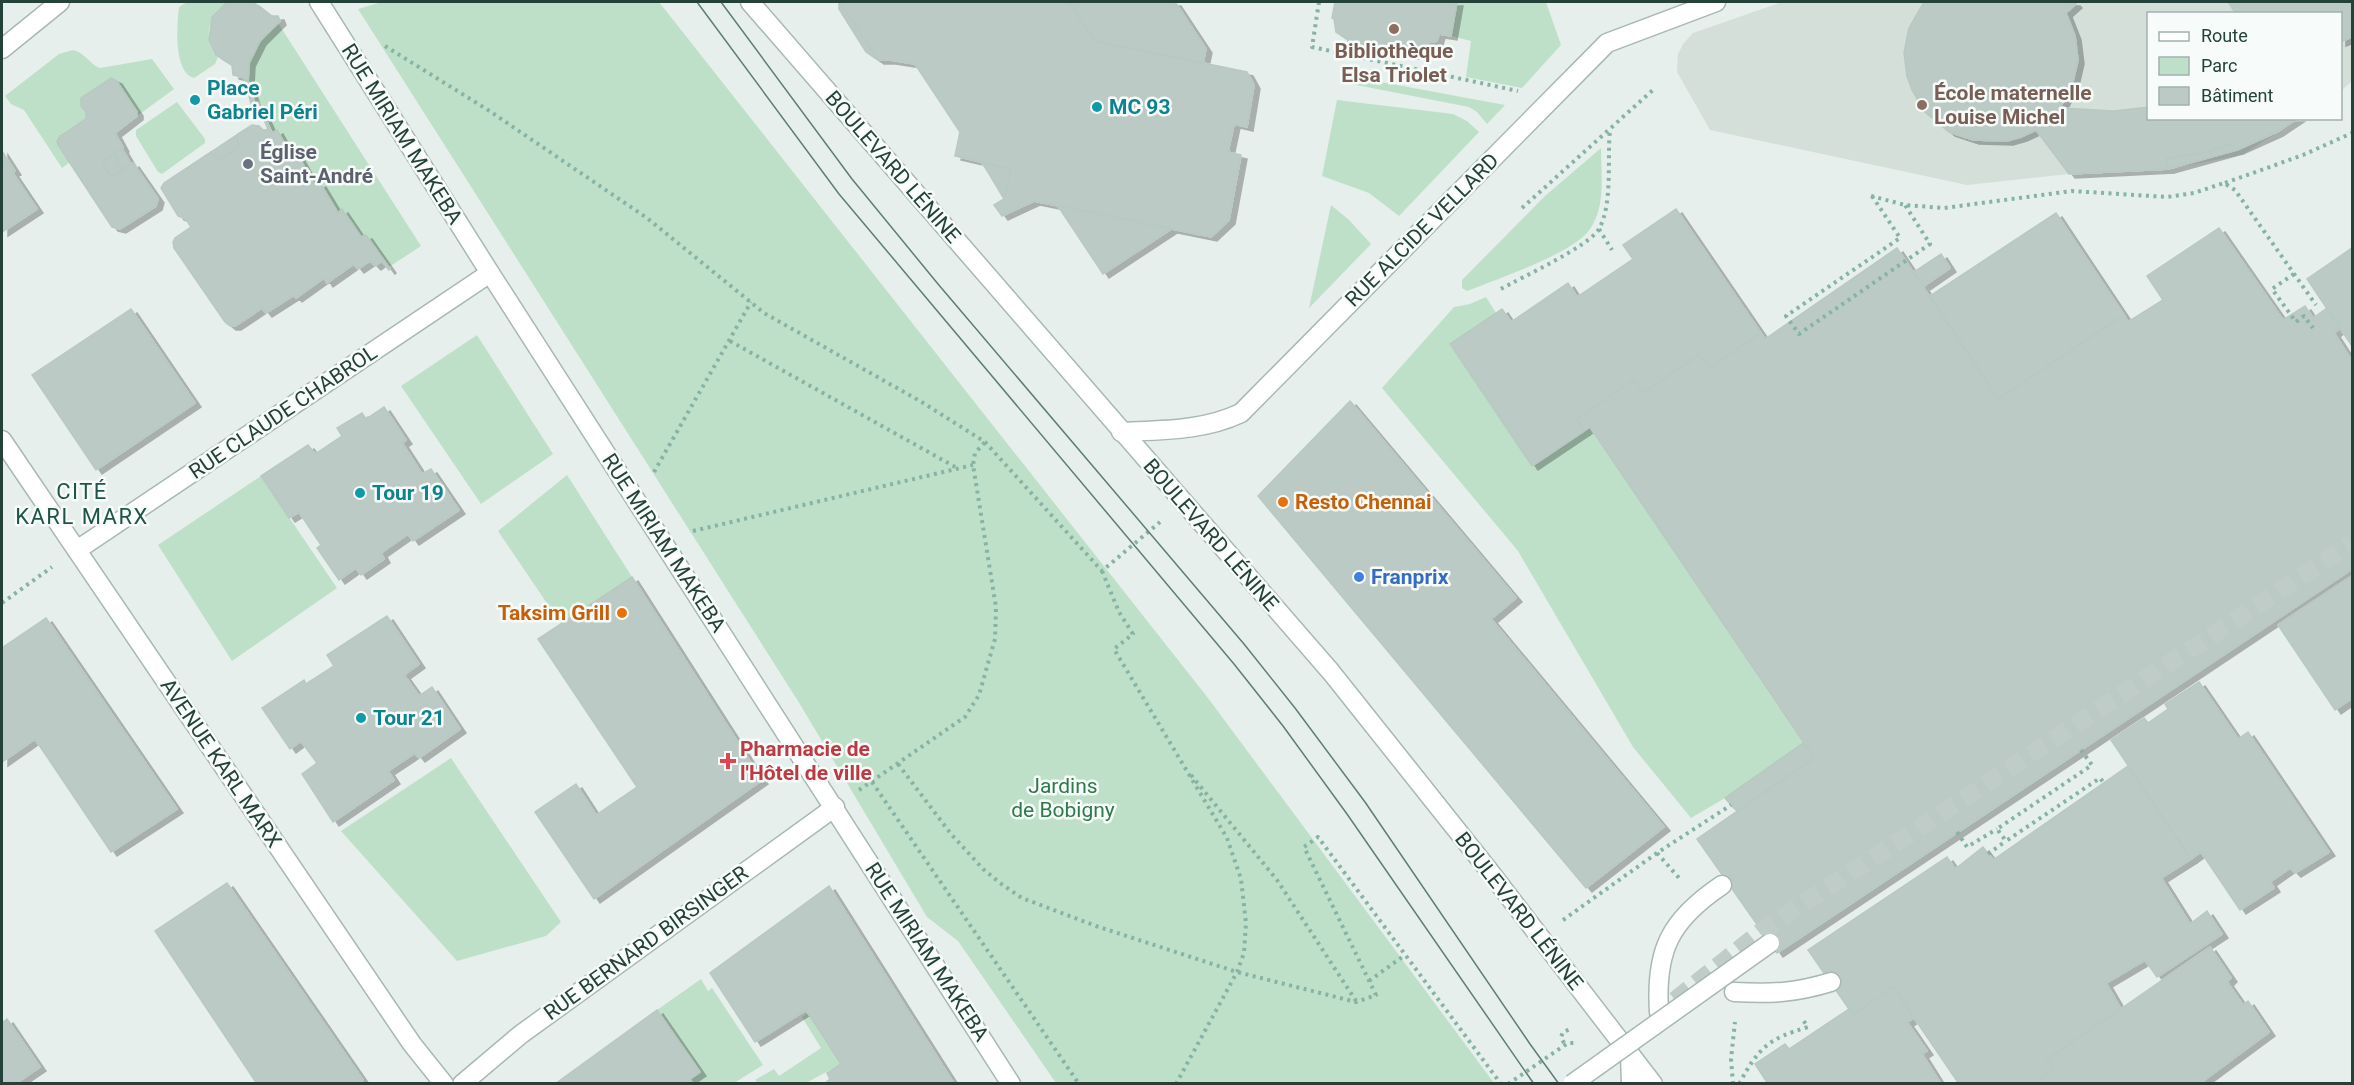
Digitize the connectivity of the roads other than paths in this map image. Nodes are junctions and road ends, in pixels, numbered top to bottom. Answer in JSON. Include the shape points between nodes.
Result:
{"nodes":[{"id":1,"x":60,"y":2,"type":"edge"},
{"id":2,"x":319,"y":2,"type":"edge"},
{"id":3,"x":750,"y":2,"type":"edge"},
{"id":4,"x":1716,"y":2,"type":"edge"},
{"id":5,"x":2,"y":49,"type":"edge"},
{"id":6,"x":490,"y":273,"type":"junction"},
{"id":7,"x":1121,"y":432,"type":"junction"},
{"id":8,"x":2,"y":440,"type":"edge"},
{"id":9,"x":77,"y":550,"type":"junction"},
{"id":10,"x":835,"y":807,"type":"junction"},
{"id":11,"x":1722,"y":885,"type":"dead end"},
{"id":12,"x":1770,"y":942,"type":"dead end"},
{"id":13,"x":1831,"y":982,"type":"dead end"},
{"id":14,"x":1739,"y":992,"type":"road end"},
{"id":15,"x":1659,"y":1012,"type":"dead end"},
{"id":16,"x":1630,"y":1054,"type":"junction"},
{"id":17,"x":444,"y":1083,"type":"edge"},
{"id":18,"x":462,"y":1083,"type":"edge"},
{"id":19,"x":1011,"y":1083,"type":"edge"},
{"id":20,"x":1572,"y":1083,"type":"edge"},
{"id":21,"x":1631,"y":1083,"type":"edge"},
{"id":22,"x":1653,"y":1083,"type":"edge"}],
"edges":[{"from":1,"to":5,"type":"street"},
{"from":2,"to":6,"type":"street","name":"RUE MIRIAM MAKEBA"},
{"from":3,"to":7,"type":"street","name":"BOULEVARD LÉNINE"},
{"from":4,"to":7,"type":"street","name":"RUE ALCIDE VELLARD","via":[[1607,43],[1241,413],[1222,422],[1189,428]]},
{"from":6,"to":9,"type":"street","name":"RUE CLAUDE CHABROL"},
{"from":6,"to":10,"type":"street","name":"RUE MIRIAM MAKEBA"},
{"from":7,"to":16,"type":"street","name":"BOULEVARD LÉNINE","via":[[1331,672]]},
{"from":8,"to":9,"type":"street","name":"AVENUE KARL MARX"},
{"from":9,"to":17,"type":"street","name":"AVENUE KARL MARX","via":[[405,1034]]},
{"from":10,"to":18,"type":"street","name":"RUE BERNARD BIRSINGER","via":[[520,1035]]},
{"from":10,"to":19,"type":"street","name":"RUE MIRIAM MAKEBA"},
{"from":11,"to":15,"type":"street","via":[[1699,901],[1678,924],[1665,947],[1657,984]]},
{"from":12,"to":20,"type":"street","bridge":true},
{"from":13,"to":14,"type":"street","via":[[1784,993]]},
{"from":16,"to":21,"type":"street"},
{"from":16,"to":22,"type":"street","name":"BOULEVARD LÉNINE"}]}
